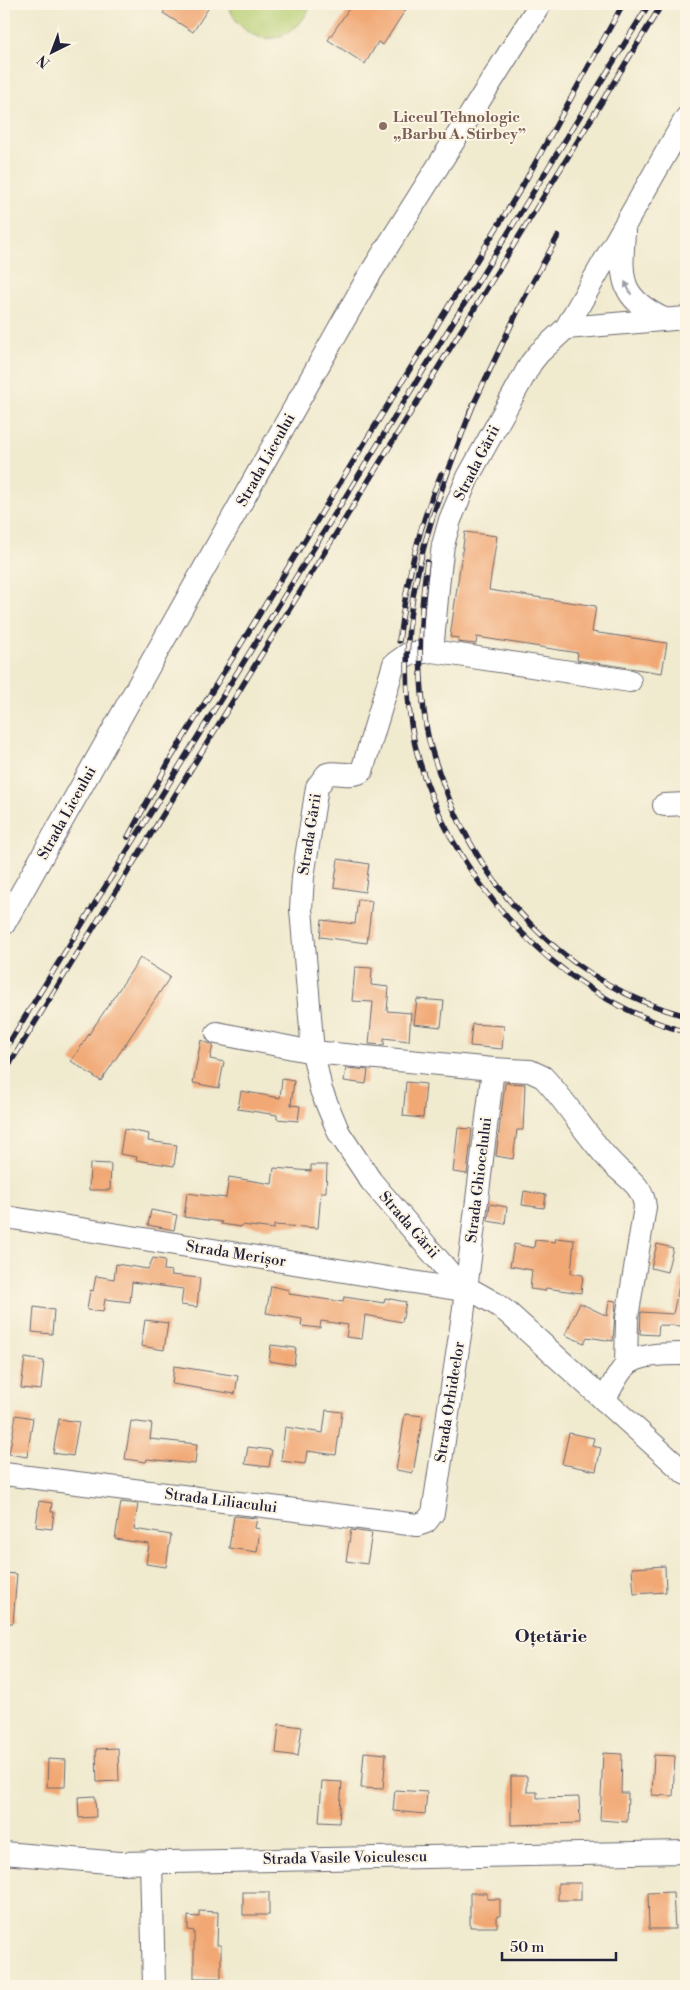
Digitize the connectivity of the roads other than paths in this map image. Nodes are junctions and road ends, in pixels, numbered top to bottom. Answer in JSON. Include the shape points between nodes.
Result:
{"nodes":[{"id":1,"x":540,"y":4,"type":"edge"},
{"id":2,"x":686,"y":118,"type":"edge"},
{"id":3,"x":624,"y":227,"type":"junction"},
{"id":4,"x":686,"y":318,"type":"edge"},
{"id":5,"x":664,"y":320,"type":"junction"},
{"id":6,"x":566,"y":328,"type":"junction"},
{"id":7,"x":432,"y":651,"type":"junction"},
{"id":8,"x":630,"y":681,"type":"dead end"},
{"id":9,"x":4,"y":924,"type":"edge"},
{"id":10,"x":217,"y":1033,"type":"dead end"},
{"id":11,"x":313,"y":1052,"type":"junction"},
{"id":12,"x":493,"y":1070,"type":"junction"},
{"id":13,"x":6,"y":1217,"type":"dead end"},
{"id":14,"x":465,"y":1291,"type":"junction"},
{"id":15,"x":686,"y":1354,"type":"edge"},
{"id":16,"x":626,"y":1366,"type":"junction"},
{"id":17,"x":604,"y":1400,"type":"junction"},
{"id":18,"x":4,"y":1474,"type":"edge"},
{"id":19,"x":686,"y":1474,"type":"edge"},
{"id":20,"x":433,"y":1513,"type":"joint"},
{"id":21,"x":686,"y":1852,"type":"edge"},
{"id":22,"x":4,"y":1853,"type":"edge"},
{"id":23,"x":151,"y":1861,"type":"junction"},
{"id":24,"x":154,"y":1986,"type":"edge"}],
"edges":[{"from":1,"to":9,"type":"street","name":"Strada Liceului","via":[[367,279]]},
{"from":2,"to":3,"type":"street","name":"Strada Gării"},
{"from":5,"to":3,"type":"street","one_way":true,"via":[[637,303],[628,291],[622,273]]},
{"from":3,"to":6,"type":"street","name":"Strada Gării"},
{"from":4,"to":5,"type":"street"},
{"from":5,"to":6,"type":"street"},
{"from":6,"to":7,"type":"street","name":"Strada Gării","via":[[539,353],[514,390],[458,497],[443,545]]},
{"from":7,"to":8,"type":"street"},
{"from":7,"to":11,"type":"street","name":"Strada Gării","via":[[408,654],[394,664],[362,771],[327,774],[317,787],[301,909]]},
{"from":10,"to":11,"type":"street"},
{"from":11,"to":12,"type":"street"},
{"from":11,"to":14,"type":"street","name":"Strada Gării","via":[[329,1112],[351,1152]]},
{"from":12,"to":14,"type":"street","name":"Strada Ghiocelului"},
{"from":12,"to":16,"type":"street","via":[[530,1071],[543,1077],[598,1149],[642,1192],[645,1207],[627,1318]]},
{"from":13,"to":14,"type":"street","name":"Strada Merișor"},
{"from":14,"to":17,"type":"street","name":"Strada Gării","via":[[475,1292],[508,1313]]},
{"from":14,"to":20,"type":"street","name":"Strada Orhideelor"},
{"from":15,"to":16,"type":"street","via":[[641,1358]]},
{"from":16,"to":17,"type":"street"},
{"from":17,"to":19,"type":"street","name":"Strada Gării"},
{"from":18,"to":20,"type":"street","name":"Strada Liliacului","via":[[417,1525],[426,1522]]},
{"from":21,"to":23,"type":"street","name":"Strada Vasile Voiculescu"},
{"from":22,"to":23,"type":"street","name":"Strada Vasile Voiculescu","via":[[119,1863]]},
{"from":23,"to":24,"type":"street"}]}
